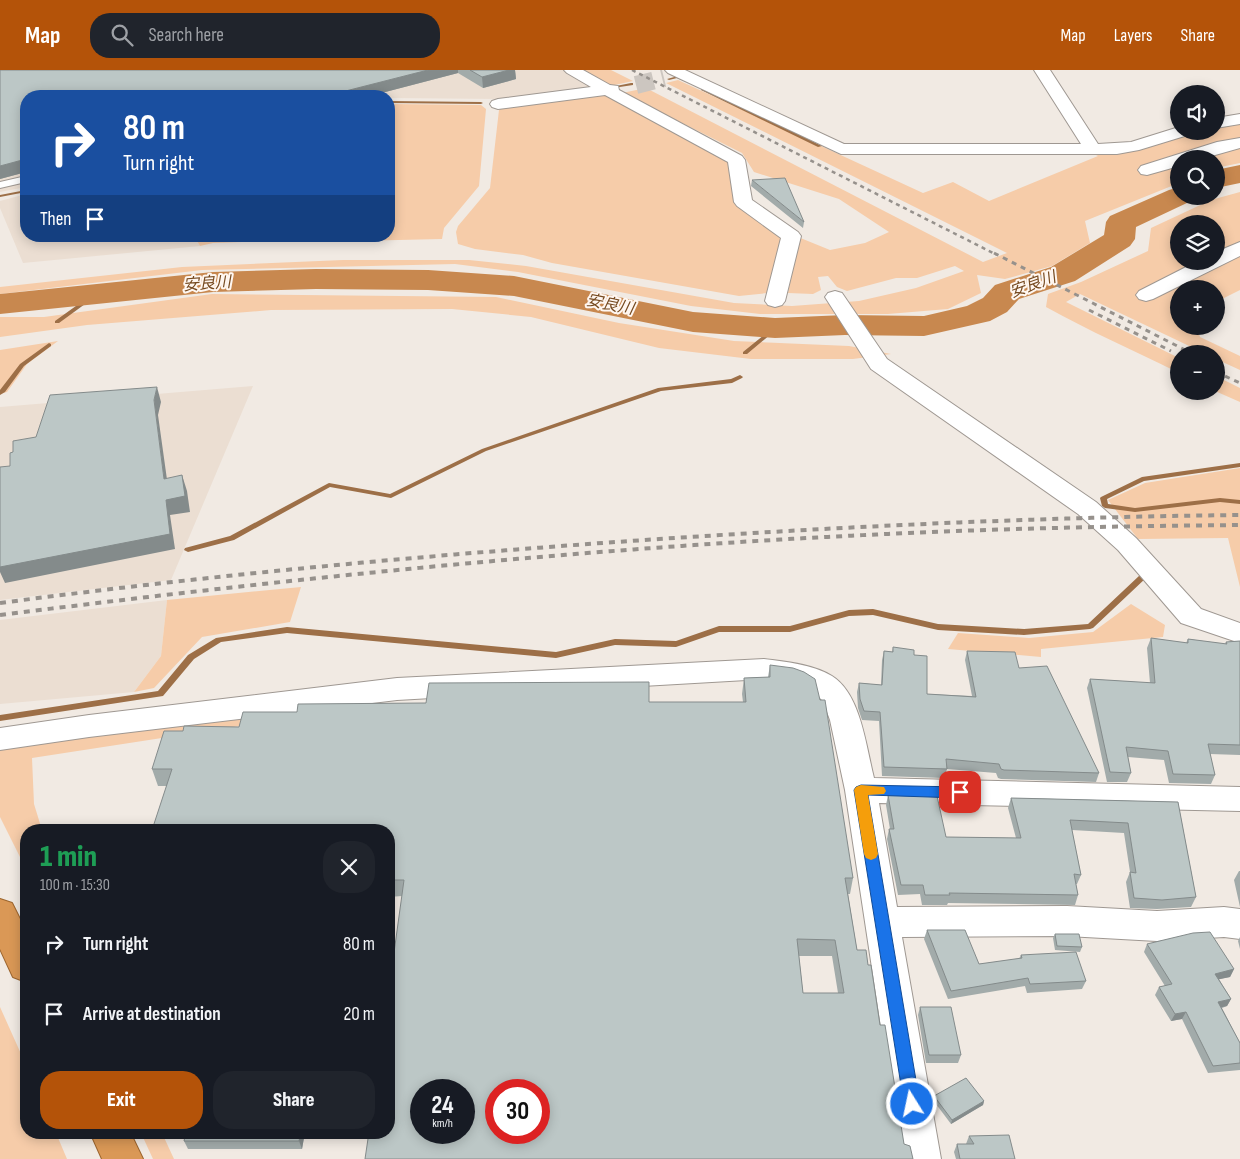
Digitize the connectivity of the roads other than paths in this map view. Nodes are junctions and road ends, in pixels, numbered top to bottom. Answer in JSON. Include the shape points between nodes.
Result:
{"nodes":[{"id":1,"x":572,"y":70,"type":"edge"},
{"id":2,"x":1042,"y":70,"type":"edge"},
{"id":3,"x":673,"y":74,"type":"tunnel mouth"},
{"id":4,"x":636,"y":84,"type":"tunnel mouth"},
{"id":5,"x":610,"y":90,"type":"junction"},
{"id":6,"x":498,"y":104,"type":"dead end"},
{"id":7,"x":1240,"y":118,"type":"edge"},
{"id":8,"x":1225,"y":121,"type":"edge"},
{"id":9,"x":1170,"y":134,"type":"edge"},
{"id":10,"x":1240,"y":143,"type":"edge"},
{"id":11,"x":1094,"y":149,"type":"junction"},
{"id":12,"x":1211,"y":150,"type":"edge"},
{"id":13,"x":1170,"y":163,"type":"edge"},
{"id":14,"x":1148,"y":170,"type":"dead end"},
{"id":15,"x":20,"y":180,"type":"edge"},
{"id":16,"x":0,"y":184,"type":"edge"},
{"id":17,"x":1240,"y":248,"type":"edge"},
{"id":18,"x":1225,"y":256,"type":"edge"},
{"id":19,"x":1197,"y":270,"type":"edge"},
{"id":20,"x":1146,"y":295,"type":"dead end"},
{"id":21,"x":836,"y":300,"type":"dead end"},
{"id":22,"x":775,"y":301,"type":"dead end"},
{"id":23,"x":1240,"y":634,"type":"edge"},
{"id":24,"x":0,"y":739,"type":"edge"},
{"id":25,"x":861,"y":790,"type":"junction"},
{"id":26,"x":1240,"y":799,"type":"edge"},
{"id":27,"x":0,"y":913,"type":"edge"},
{"id":28,"x":881,"y":922,"type":"junction"},
{"id":29,"x":1240,"y":924,"type":"edge"},
{"id":30,"x":20,"y":954,"type":"edge"},
{"id":31,"x":112,"y":1139,"type":"edge"},
{"id":32,"x":122,"y":1159,"type":"edge"},
{"id":33,"x":921,"y":1159,"type":"edge"}],
"edges":[{"from":1,"to":5,"type":"street"},
{"from":2,"to":11,"type":"street"},
{"from":3,"to":11,"type":"street","via":[[841,150]]},
{"from":4,"to":5,"type":"street"},
{"from":5,"to":6,"type":"street"},
{"from":5,"to":22,"type":"street","via":[[736,160],[743,202],[791,236]]},
{"from":7,"to":8,"type":"street"},
{"from":9,"to":11,"type":"street","via":[[1128,148]]},
{"from":10,"to":12,"type":"street"},
{"from":13,"to":14,"type":"street"},
{"from":15,"to":16,"type":"lane"},
{"from":17,"to":18,"type":"street"},
{"from":19,"to":20,"type":"street"},
{"from":21,"to":23,"type":"street","via":[[879,364],[1087,508],[1127,544],[1191,616]]},
{"from":24,"to":25,"type":"street","via":[[397,689],[764,670],[794,673],[821,683],[835,695],[845,720]]},
{"from":25,"to":26,"type":"street"},
{"from":25,"to":28,"type":"street"},
{"from":27,"to":30,"type":"highway"},
{"from":28,"to":29,"type":"street"},
{"from":28,"to":33,"type":"street"},
{"from":31,"to":32,"type":"highway"}]}
